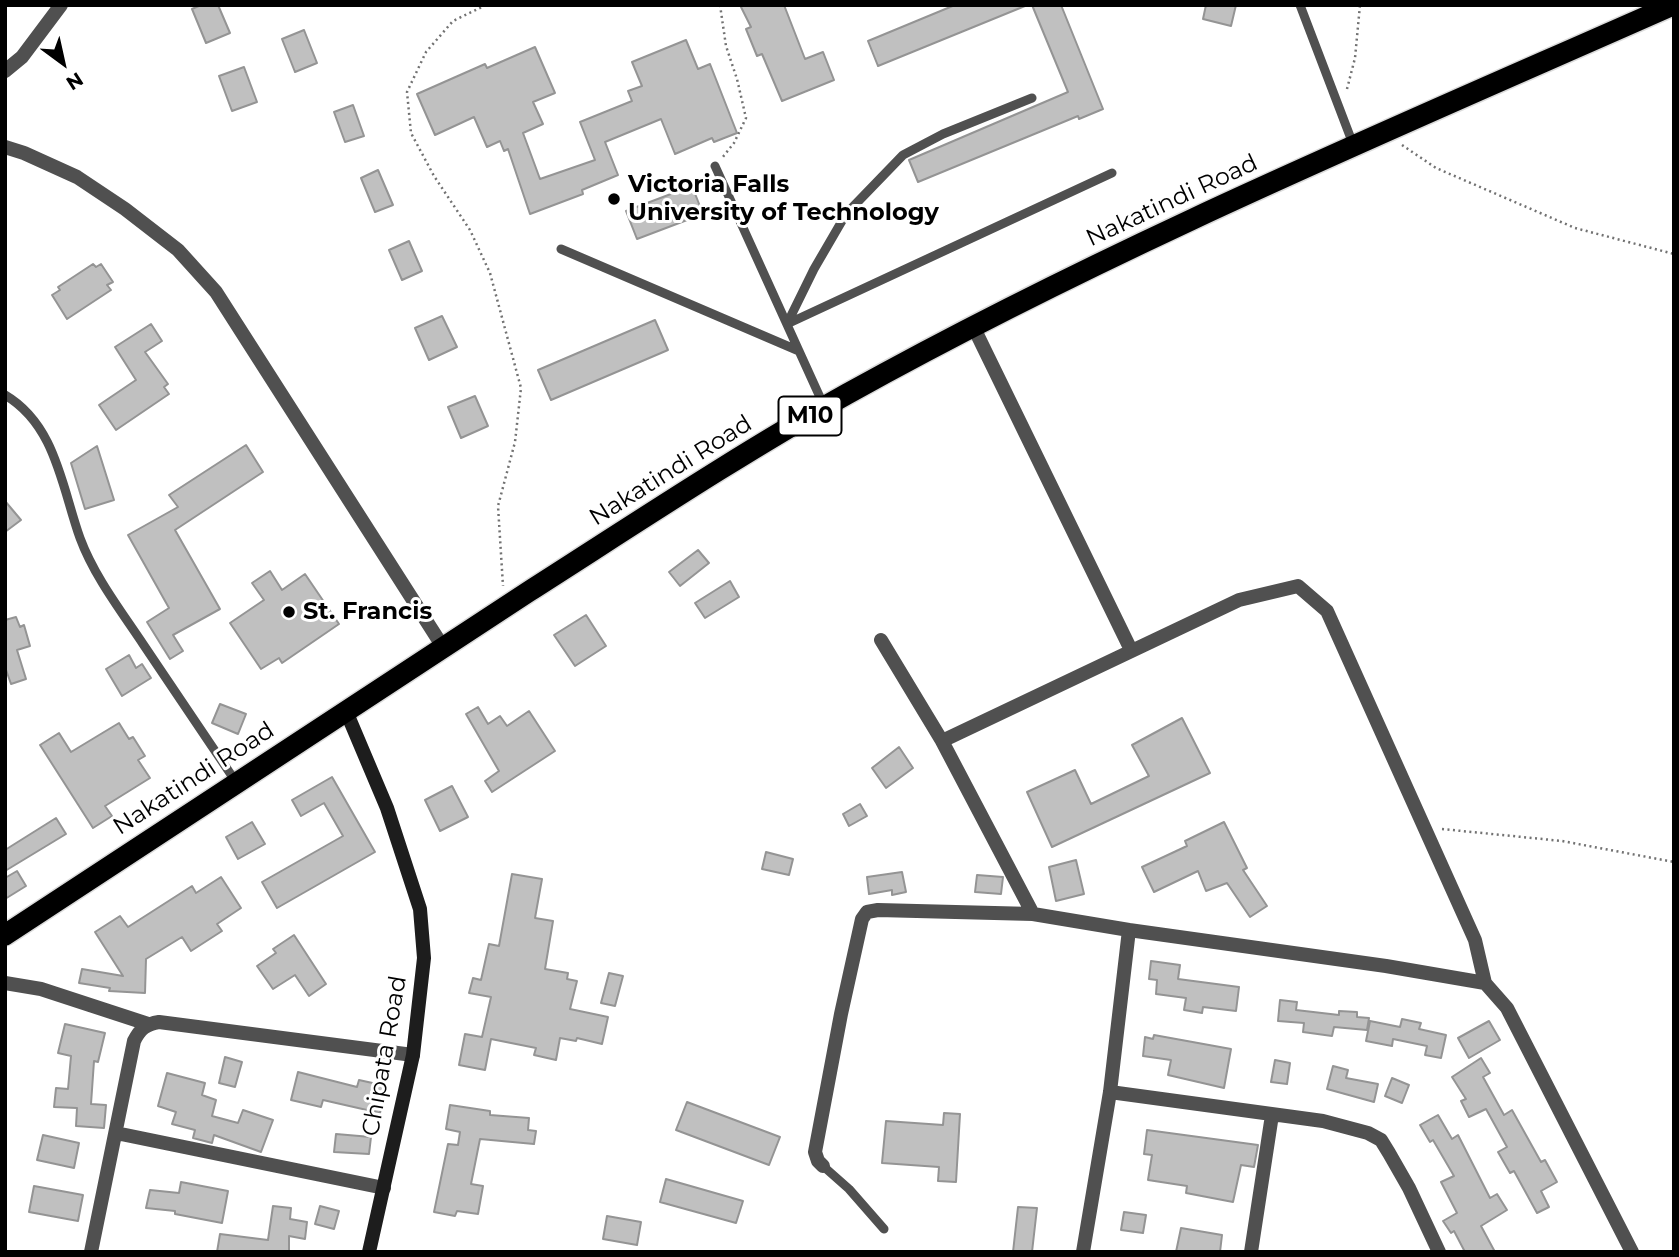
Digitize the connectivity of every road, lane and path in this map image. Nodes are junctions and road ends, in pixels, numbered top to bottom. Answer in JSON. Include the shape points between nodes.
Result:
{"nodes":[{"id":1,"x":61,"y":5,"type":"edge"},
{"id":2,"x":486,"y":5,"type":"edge"},
{"id":3,"x":720,"y":5,"type":"edge"},
{"id":4,"x":1300,"y":5,"type":"edge"},
{"id":5,"x":1360,"y":5,"type":"edge"},
{"id":6,"x":1673,"y":5,"type":"edge"},
{"id":7,"x":5,"y":71,"type":"edge"},
{"id":8,"x":1032,"y":98,"type":"dead end"},
{"id":9,"x":1341,"y":112,"type":"junction"},
{"id":10,"x":1385,"y":132,"type":"junction"},
{"id":11,"x":1354,"y":146,"type":"junction"},
{"id":12,"x":5,"y":147,"type":"edge"},
{"id":13,"x":715,"y":166,"type":"joint"},
{"id":14,"x":1112,"y":173,"type":"dead end"},
{"id":15,"x":561,"y":249,"type":"dead end"},
{"id":16,"x":1674,"y":254,"type":"edge"},
{"id":17,"x":787,"y":324,"type":"junction"},
{"id":18,"x":973,"y":326,"type":"junction"},
{"id":19,"x":799,"y":351,"type":"junction"},
{"id":20,"x":5,"y":395,"type":"edge"},
{"id":21,"x":824,"y":407,"type":"junction"},
{"id":22,"x":505,"y":607,"type":"junction"},
{"id":23,"x":881,"y":640,"type":"dead end"},
{"id":24,"x":443,"y":647,"type":"junction"},
{"id":25,"x":1131,"y":650,"type":"junction"},
{"id":26,"x":346,"y":711,"type":"junction"},
{"id":27,"x":942,"y":741,"type":"junction"},
{"id":28,"x":236,"y":782,"type":"junction"},
{"id":29,"x":1424,"y":828,"type":"junction"},
{"id":30,"x":1674,"y":862,"type":"edge"},
{"id":31,"x":1033,"y":914,"type":"junction"},
{"id":32,"x":1129,"y":930,"type":"junction"},
{"id":33,"x":5,"y":935,"type":"edge"},
{"id":34,"x":5,"y":983,"type":"edge"},
{"id":35,"x":1485,"y":984,"type":"junction"},
{"id":36,"x":148,"y":1024,"type":"junction"},
{"id":37,"x":413,"y":1055,"type":"junction"},
{"id":38,"x":1110,"y":1092,"type":"junction"},
{"id":39,"x":1272,"y":1115,"type":"junction"},
{"id":40,"x":116,"y":1133,"type":"junction"},
{"id":41,"x":823,"y":1166,"type":"joint"},
{"id":42,"x":384,"y":1188,"type":"junction"},
{"id":43,"x":884,"y":1229,"type":"dead end"},
{"id":44,"x":92,"y":1252,"type":"edge"},
{"id":45,"x":369,"y":1252,"type":"edge"},
{"id":46,"x":1083,"y":1252,"type":"edge"},
{"id":47,"x":1251,"y":1252,"type":"edge"},
{"id":48,"x":1439,"y":1252,"type":"edge"},
{"id":49,"x":1632,"y":1252,"type":"edge"}],
"edges":[{"from":1,"to":7,"type":"street","via":[[22,57]]},
{"from":2,"to":22,"type":"path","via":[[453,21],[426,52],[407,92],[411,133],[490,272],[521,388],[515,442],[498,506]]},
{"from":3,"to":13,"type":"path","via":[[746,118]]},
{"from":4,"to":9,"type":"lane"},
{"from":5,"to":9,"type":"path","via":[[1355,58]]},
{"from":6,"to":10,"type":"highway","name":"Nakatindi Road","number":"M10"},
{"from":8,"to":17,"type":"lane","via":[[903,155],[846,214]]},
{"from":9,"to":11,"type":"lane"},
{"from":10,"to":11,"type":"highway","name":"Nakatindi Road","number":"M10"},
{"from":10,"to":16,"type":"path","via":[[1436,168],[1575,228]]},
{"from":11,"to":18,"type":"highway","name":"Nakatindi Road","number":"M10"},
{"from":12,"to":24,"type":"street","via":[[77,177],[125,209],[178,250],[216,292]]},
{"from":13,"to":17,"type":"lane"},
{"from":14,"to":17,"type":"lane"},
{"from":15,"to":19,"type":"lane"},
{"from":17,"to":19,"type":"lane"},
{"from":18,"to":21,"type":"highway","name":"Nakatindi Road","number":"M10"},
{"from":18,"to":25,"type":"street"},
{"from":19,"to":21,"type":"lane"},
{"from":20,"to":28,"type":"lane","via":[[41,430],[56,461],[81,540],[103,582]]},
{"from":21,"to":22,"type":"highway","name":"Nakatindi Road","number":"M10"},
{"from":22,"to":24,"type":"highway","name":"Nakatindi Road","number":"M10"},
{"from":23,"to":27,"type":"street"},
{"from":24,"to":26,"type":"highway","name":"Nakatindi Road","number":"M10"},
{"from":25,"to":27,"type":"street"},
{"from":25,"to":29,"type":"street","via":[[1239,600],[1298,586],[1327,611]]},
{"from":26,"to":28,"type":"highway","name":"Nakatindi Road","number":"M10"},
{"from":26,"to":37,"type":"street","name":"Chipata Road","via":[[387,808],[420,909],[424,958]]},
{"from":27,"to":31,"type":"street"},
{"from":28,"to":33,"type":"highway","name":"Nakatindi Road","number":"M10"},
{"from":29,"to":30,"type":"path","via":[[1562,841]]},
{"from":29,"to":35,"type":"street","via":[[1475,940]]},
{"from":31,"to":32,"type":"street"},
{"from":31,"to":41,"type":"street","via":[[867,912],[841,1014],[815,1152]]},
{"from":32,"to":35,"type":"street"},
{"from":32,"to":38,"type":"street"},
{"from":34,"to":36,"type":"street","via":[[41,989]]},
{"from":35,"to":49,"type":"street","via":[[1507,1008]]},
{"from":36,"to":37,"type":"street"},
{"from":36,"to":40,"type":"street","via":[[134,1041]]},
{"from":37,"to":42,"type":"street","name":"Chipata Road"},
{"from":38,"to":39,"type":"street"},
{"from":38,"to":46,"type":"street"},
{"from":39,"to":47,"type":"street"},
{"from":39,"to":48,"type":"street","via":[[1324,1121],[1381,1140]]},
{"from":40,"to":42,"type":"street"},
{"from":40,"to":44,"type":"street"},
{"from":41,"to":43,"type":"lane"},
{"from":42,"to":45,"type":"street","name":"Chipata Road"}]}
